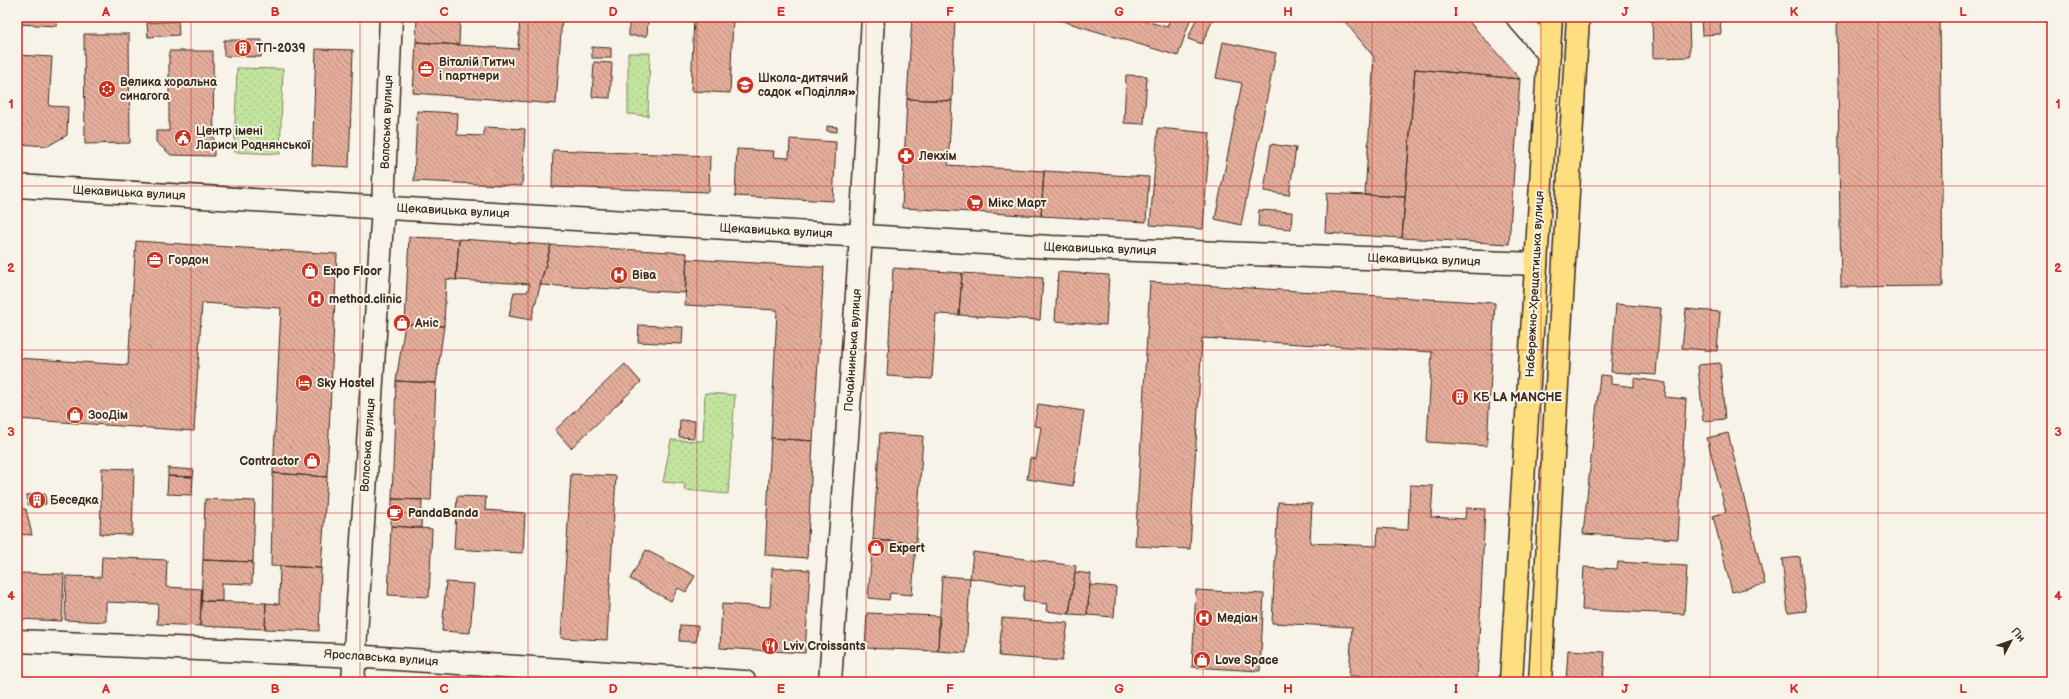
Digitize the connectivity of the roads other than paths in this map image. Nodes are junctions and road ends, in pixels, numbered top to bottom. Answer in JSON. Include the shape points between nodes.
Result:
{"nodes":[{"id":1,"x":392,"y":17,"type":"edge"},
{"id":2,"x":873,"y":17,"type":"edge"},
{"id":3,"x":1517,"y":17,"type":"edge"},
{"id":4,"x":1551,"y":17,"type":"edge"},
{"id":5,"x":1578,"y":17,"type":"edge"},
{"id":6,"x":1549,"y":54,"type":"junction"},
{"id":7,"x":17,"y":186,"type":"edge"},
{"id":8,"x":383,"y":207,"type":"junction"},
{"id":9,"x":860,"y":236,"type":"junction"},
{"id":10,"x":1536,"y":264,"type":"junction"},
{"id":11,"x":17,"y":641,"type":"edge"},
{"id":12,"x":355,"y":656,"type":"junction"},
{"id":13,"x":353,"y":682,"type":"edge"},
{"id":14,"x":745,"y":682,"type":"edge"},
{"id":15,"x":830,"y":682,"type":"edge"},
{"id":16,"x":1511,"y":682,"type":"edge"},
{"id":17,"x":1540,"y":682,"type":"edge"}],
"edges":[{"from":1,"to":8,"type":"street","name":"Волоська вулиця"},
{"from":2,"to":9,"type":"street","name":"Почайнинська вулиця"},
{"from":3,"to":6,"type":"street"},
{"from":4,"to":6,"type":"main road","name":"Набережно-Хрещатицька вулиця"},
{"from":5,"to":17,"type":"main road"},
{"from":6,"to":10,"type":"main road","name":"Набережно-Хрещатицька вулиця"},
{"from":7,"to":8,"type":"street","name":"Щекавицька вулиця"},
{"from":8,"to":9,"type":"street","name":"Щекавицька вулиця"},
{"from":8,"to":12,"type":"street","name":"Волоська вулиця"},
{"from":9,"to":10,"type":"street","name":"Щекавицька вулиця","via":[[1051,247]]},
{"from":9,"to":15,"type":"street","name":"Почайнинська вулиця"},
{"from":10,"to":16,"type":"main road","name":"Набережно-Хрещатицька вулиця"},
{"from":11,"to":12,"type":"street","name":"Ярославська вулиця"},
{"from":12,"to":13,"type":"street","name":"Волоська вулиця"},
{"from":12,"to":14,"type":"street","name":"Ярославська вулиця"}]}
